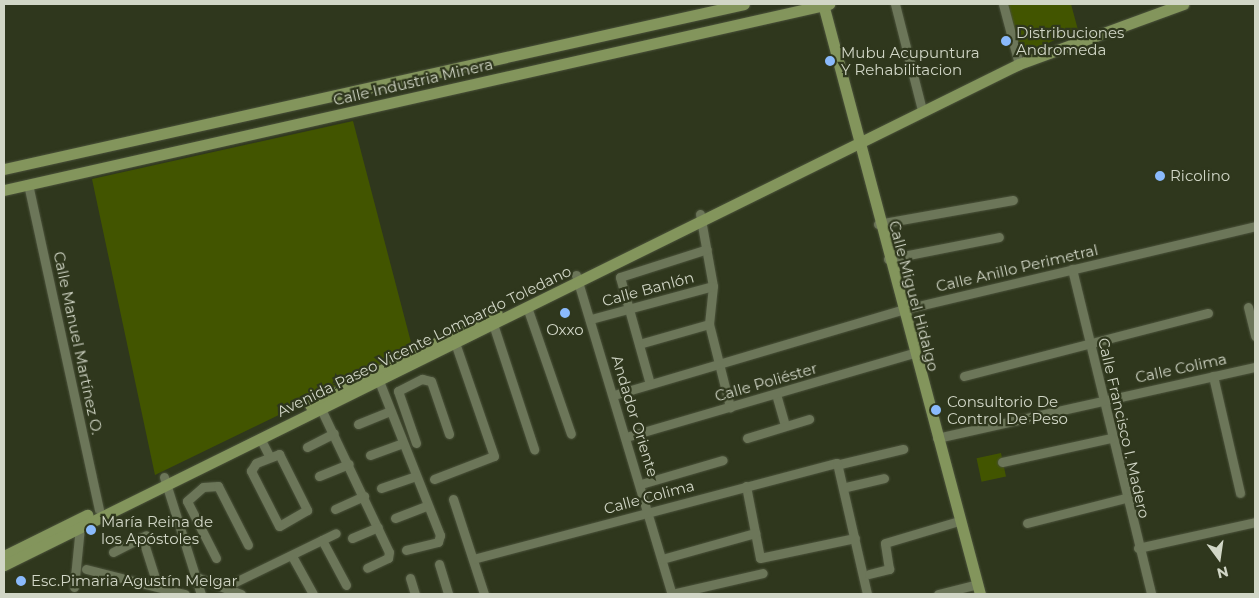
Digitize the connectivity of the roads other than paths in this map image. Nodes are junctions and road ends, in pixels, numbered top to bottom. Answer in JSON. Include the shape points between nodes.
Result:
{"nodes":[{"id":1,"x":744,"y":4,"type":"edge"},
{"id":2,"x":825,"y":4,"type":"edge"},
{"id":3,"x":895,"y":4,"type":"edge"},
{"id":4,"x":1003,"y":4,"type":"edge"},
{"id":5,"x":1183,"y":4,"type":"edge"},
{"id":6,"x":1019,"y":64,"type":"junction"},
{"id":7,"x":922,"y":110,"type":"junction"},
{"id":8,"x":860,"y":146,"type":"junction"},
{"id":9,"x":4,"y":169,"type":"edge"},
{"id":10,"x":28,"y":184,"type":"junction"},
{"id":11,"x":4,"y":190,"type":"edge"},
{"id":12,"x":1013,"y":200,"type":"dead end"},
{"id":13,"x":700,"y":218,"type":"junction"},
{"id":14,"x":878,"y":224,"type":"junction"},
{"id":15,"x":1255,"y":226,"type":"edge"},
{"id":16,"x":999,"y":237,"type":"dead end"},
{"id":17,"x":707,"y":249,"type":"junction"},
{"id":18,"x":888,"y":259,"type":"junction"},
{"id":19,"x":1072,"y":268,"type":"junction"},
{"id":20,"x":577,"y":278,"type":"junction"},
{"id":21,"x":712,"y":286,"type":"junction"},
{"id":22,"x":527,"y":307,"type":"junction"},
{"id":23,"x":1248,"y":307,"type":"dead end"},
{"id":24,"x":628,"y":309,"type":"junction"},
{"id":25,"x":902,"y":310,"type":"junction"},
{"id":26,"x":1208,"y":313,"type":"dead end"},
{"id":27,"x":591,"y":319,"type":"junction"},
{"id":28,"x":493,"y":324,"type":"junction"},
{"id":29,"x":709,"y":324,"type":"junction"},
{"id":30,"x":1255,"y":336,"type":"edge"},
{"id":31,"x":455,"y":344,"type":"junction"},
{"id":32,"x":639,"y":344,"type":"junction"},
{"id":33,"x":1089,"y":344,"type":"junction"},
{"id":34,"x":913,"y":352,"type":"junction"},
{"id":35,"x":413,"y":359,"type":"junction"},
{"id":36,"x":717,"y":362,"type":"junction"},
{"id":37,"x":1255,"y":367,"type":"edge"},
{"id":38,"x":964,"y":376,"type":"dead end"},
{"id":39,"x":1213,"y":376,"type":"junction"},
{"id":40,"x":422,"y":379,"type":"junction"},
{"id":41,"x":379,"y":381,"type":"junction"},
{"id":42,"x":650,"y":384,"type":"junction"},
{"id":43,"x":776,"y":394,"type":"junction"},
{"id":44,"x":614,"y":395,"type":"junction"},
{"id":45,"x":1102,"y":398,"type":"junction"},
{"id":46,"x":730,"y":407,"type":"junction"},
{"id":47,"x":320,"y":409,"type":"junction"},
{"id":48,"x":391,"y":411,"type":"junction"},
{"id":49,"x":809,"y":419,"type":"dead end"},
{"id":50,"x":358,"y":424,"type":"dead end"},
{"id":51,"x":785,"y":426,"type":"junction"},
{"id":52,"x":334,"y":433,"type":"junction"},
{"id":53,"x":449,"y":434,"type":"dead end"},
{"id":54,"x":571,"y":434,"type":"dead end"},
{"id":55,"x":626,"y":437,"type":"junction"},
{"id":56,"x":260,"y":438,"type":"junction"},
{"id":57,"x":747,"y":438,"type":"dead end"},
{"id":58,"x":937,"y":438,"type":"junction"},
{"id":59,"x":1112,"y":438,"type":"junction"},
{"id":60,"x":403,"y":443,"type":"junction"},
{"id":61,"x":416,"y":443,"type":"dead end"},
{"id":62,"x":307,"y":447,"type":"dead end"},
{"id":63,"x":534,"y":448,"type":"dead end"},
{"id":64,"x":903,"y":449,"type":"dead end"},
{"id":65,"x":370,"y":455,"type":"dead end"},
{"id":66,"x":269,"y":456,"type":"junction"},
{"id":67,"x":723,"y":460,"type":"dead end"},
{"id":68,"x":1002,"y":462,"type":"dead end"},
{"id":69,"x":836,"y":463,"type":"junction"},
{"id":70,"x":349,"y":464,"type":"junction"},
{"id":71,"x":194,"y":470,"type":"junction"},
{"id":72,"x":319,"y":476,"type":"dead end"},
{"id":73,"x":416,"y":476,"type":"junction"},
{"id":74,"x":884,"y":478,"type":"dead end"},
{"id":75,"x":434,"y":479,"type":"dead end"},
{"id":76,"x":165,"y":481,"type":"junction"},
{"id":77,"x":641,"y":484,"type":"junction"},
{"id":78,"x":746,"y":486,"type":"junction"},
{"id":79,"x":203,"y":487,"type":"junction"},
{"id":80,"x":380,"y":488,"type":"dead end"},
{"id":81,"x":846,"y":488,"type":"junction"},
{"id":82,"x":1240,"y":493,"type":"dead end"},
{"id":83,"x":364,"y":496,"type":"junction"},
{"id":84,"x":1126,"y":498,"type":"junction"},
{"id":85,"x":453,"y":499,"type":"dead end"},
{"id":86,"x":427,"y":506,"type":"junction"},
{"id":87,"x":99,"y":509,"type":"junction"},
{"id":88,"x":335,"y":509,"type":"dead end"},
{"id":89,"x":649,"y":511,"type":"junction"},
{"id":90,"x":395,"y":518,"type":"dead end"},
{"id":91,"x":959,"y":521,"type":"junction"},
{"id":92,"x":1255,"y":522,"type":"edge"},
{"id":93,"x":1027,"y":523,"type":"dead end"},
{"id":94,"x":80,"y":527,"type":"junction"},
{"id":95,"x":378,"y":527,"type":"junction"},
{"id":96,"x":336,"y":532,"type":"dead end"},
{"id":97,"x":755,"y":533,"type":"junction"},
{"id":98,"x":352,"y":538,"type":"dead end"},
{"id":99,"x":855,"y":538,"type":"junction"},
{"id":100,"x":322,"y":540,"type":"junction"},
{"id":101,"x":248,"y":546,"type":"dead end"},
{"id":102,"x":1138,"y":548,"type":"junction"},
{"id":103,"x":406,"y":550,"type":"dead end"},
{"id":104,"x":113,"y":552,"type":"dead end"},
{"id":105,"x":4,"y":556,"type":"edge"},
{"id":106,"x":292,"y":556,"type":"junction"},
{"id":107,"x":216,"y":558,"type":"dead end"},
{"id":108,"x":662,"y":559,"type":"junction"},
{"id":109,"x":473,"y":560,"type":"junction"},
{"id":110,"x":439,"y":564,"type":"dead end"},
{"id":111,"x":4,"y":565,"type":"edge"},
{"id":112,"x":367,"y":568,"type":"dead end"},
{"id":113,"x":86,"y":569,"type":"dead end"},
{"id":114,"x":763,"y":573,"type":"dead end"},
{"id":115,"x":869,"y":574,"type":"dead end"},
{"id":116,"x":196,"y":577,"type":"junction"},
{"id":117,"x":410,"y":578,"type":"dead end"},
{"id":118,"x":346,"y":585,"type":"dead end"},
{"id":119,"x":74,"y":587,"type":"dead end"},
{"id":120,"x":158,"y":588,"type":"junction"},
{"id":121,"x":979,"y":589,"type":"edge"},
{"id":122,"x":223,"y":590,"type":"edge"},
{"id":123,"x":412,"y":593,"type":"edge"},
{"id":124,"x":185,"y":594,"type":"edge"},
{"id":125,"x":201,"y":594,"type":"edge"},
{"id":126,"x":241,"y":594,"type":"edge"},
{"id":127,"x":313,"y":594,"type":"edge"},
{"id":128,"x":448,"y":594,"type":"edge"},
{"id":129,"x":484,"y":594,"type":"edge"},
{"id":130,"x":672,"y":594,"type":"edge"},
{"id":131,"x":866,"y":594,"type":"edge"},
{"id":132,"x":938,"y":594,"type":"edge"},
{"id":133,"x":1151,"y":594,"type":"edge"}],
"edges":[{"from":1,"to":9,"type":"main road","name":"Calle Industria Minera"},
{"from":2,"to":8,"type":"main road","name":"Calle Miguel Hidalgo"},
{"from":2,"to":10,"type":"main road","name":"Calle Industria Minera"},
{"from":3,"to":7,"type":"street"},
{"from":4,"to":6,"type":"street"},
{"from":5,"to":6,"type":"main road","name":"Avenida Paseo Vicente Lombardo Toledano"},
{"from":6,"to":7,"type":"main road","name":"Avenida Paseo Vicente Lombardo Toledano"},
{"from":7,"to":8,"type":"main road","name":"Avenida Paseo Vicente Lombardo Toledano"},
{"from":8,"to":13,"type":"main road","name":"Avenida Paseo Vicente Lombardo Toledano"},
{"from":8,"to":14,"type":"main road","name":"Calle Miguel Hidalgo"},
{"from":10,"to":11,"type":"main road","name":"Calle Industria Minera"},
{"from":10,"to":87,"type":"street","name":"Calle Manuel Martínez O."},
{"from":12,"to":14,"type":"street"},
{"from":13,"to":17,"type":"street"},
{"from":13,"to":20,"type":"main road","name":"Avenida Paseo Vicente Lombardo Toledano"},
{"from":14,"to":18,"type":"main road","name":"Calle Miguel Hidalgo"},
{"from":15,"to":19,"type":"street","name":"Calle Anillo Perimetral"},
{"from":16,"to":18,"type":"street"},
{"from":17,"to":21,"type":"street"},
{"from":17,"to":24,"type":"street","via":[[623,274],[620,279]]},
{"from":18,"to":25,"type":"main road","name":"Calle Miguel Hidalgo"},
{"from":19,"to":25,"type":"street","name":"Calle Anillo Perimetral"},
{"from":19,"to":33,"type":"street","name":"Calle Francisco I. Madero"},
{"from":20,"to":22,"type":"main road","name":"Avenida Paseo Vicente Lombardo Toledano"},
{"from":20,"to":27,"type":"street","name":"Andador Oriente"},
{"from":20,"to":35,"type":"main road","name":"Avenida Paseo Vicente Lombardo Toledano"},
{"from":21,"to":24,"type":"street","name":"Calle Banlón"},
{"from":21,"to":29,"type":"street"},
{"from":22,"to":28,"type":"main road","name":"Avenida Paseo Vicente Lombardo Toledano"},
{"from":22,"to":54,"type":"street"},
{"from":23,"to":30,"type":"street"},
{"from":24,"to":27,"type":"street","name":"Calle Banlón"},
{"from":24,"to":32,"type":"street"},
{"from":25,"to":34,"type":"main road","name":"Calle Miguel Hidalgo"},
{"from":25,"to":36,"type":"street","name":"Calle Anillo Perimetral"},
{"from":26,"to":33,"type":"street"},
{"from":27,"to":44,"type":"street","name":"Andador Oriente"},
{"from":28,"to":31,"type":"main road","name":"Avenida Paseo Vicente Lombardo Toledano"},
{"from":28,"to":63,"type":"street"},
{"from":29,"to":32,"type":"street"},
{"from":29,"to":36,"type":"street"},
{"from":31,"to":35,"type":"main road","name":"Avenida Paseo Vicente Lombardo Toledano"},
{"from":31,"to":75,"type":"street","via":[[494,452],[492,458]]},
{"from":32,"to":42,"type":"street"},
{"from":33,"to":38,"type":"street"},
{"from":33,"to":45,"type":"street","name":"Calle Francisco I. Madero"},
{"from":34,"to":43,"type":"street","name":"Calle Poliéster"},
{"from":34,"to":58,"type":"main road","name":"Calle Miguel Hidalgo"},
{"from":35,"to":40,"type":"street"},
{"from":35,"to":41,"type":"main road","name":"Avenida Paseo Vicente Lombardo Toledano"},
{"from":35,"to":76,"type":"main road","name":"Avenida Paseo Vicente Lombardo Toledano"},
{"from":36,"to":42,"type":"street","name":"Calle Anillo Perimetral"},
{"from":36,"to":46,"type":"street"},
{"from":37,"to":39,"type":"street","name":"Calle Colima"},
{"from":39,"to":45,"type":"street","name":"Calle Colima"},
{"from":39,"to":82,"type":"street"},
{"from":40,"to":53,"type":"street","via":[[431,381]]},
{"from":40,"to":61,"type":"street","via":[[398,392]]},
{"from":41,"to":47,"type":"main road","name":"Avenida Paseo Vicente Lombardo Toledano"},
{"from":41,"to":48,"type":"street"},
{"from":42,"to":44,"type":"street","name":"Calle Anillo Perimetral"},
{"from":43,"to":46,"type":"street","name":"Calle Poliéster"},
{"from":43,"to":51,"type":"street"},
{"from":44,"to":55,"type":"street","name":"Andador Oriente"},
{"from":45,"to":58,"type":"street","name":"Calle Colima"},
{"from":45,"to":59,"type":"street","name":"Calle Francisco I. Madero"},
{"from":46,"to":55,"type":"street","name":"Calle Poliéster"},
{"from":47,"to":52,"type":"street"},
{"from":47,"to":56,"type":"main road","name":"Avenida Paseo Vicente Lombardo Toledano"},
{"from":48,"to":50,"type":"street"},
{"from":48,"to":60,"type":"street"},
{"from":49,"to":51,"type":"street"},
{"from":51,"to":57,"type":"street"},
{"from":52,"to":62,"type":"street"},
{"from":52,"to":70,"type":"street"},
{"from":55,"to":77,"type":"street","name":"Andador Oriente"},
{"from":56,"to":66,"type":"street"},
{"from":56,"to":71,"type":"main road","name":"Avenida Paseo Vicente Lombardo Toledano"},
{"from":58,"to":91,"type":"main road","name":"Calle Miguel Hidalgo"},
{"from":59,"to":68,"type":"street"},
{"from":59,"to":84,"type":"street","name":"Calle Francisco I. Madero"},
{"from":60,"to":65,"type":"street"},
{"from":60,"to":73,"type":"street"},
{"from":64,"to":69,"type":"street","name":"Calle Colima"},
{"from":66,"to":66,"type":"street","via":[[282,457],[307,510],[282,526],[276,523],[251,471]]},
{"from":67,"to":77,"type":"street"},
{"from":69,"to":78,"type":"street","name":"Calle Colima"},
{"from":69,"to":81,"type":"street"},
{"from":70,"to":72,"type":"street"},
{"from":70,"to":83,"type":"street"},
{"from":71,"to":76,"type":"main road","name":"Avenida Paseo Vicente Lombardo Toledano"},
{"from":71,"to":79,"type":"street"},
{"from":73,"to":80,"type":"street"},
{"from":73,"to":86,"type":"street"},
{"from":74,"to":81,"type":"street"},
{"from":76,"to":87,"type":"main road","name":"Avenida Paseo Vicente Lombardo Toledano"},
{"from":76,"to":94,"type":"main road","name":"Avenida Paseo Vicente Lombardo Toledano"},
{"from":76,"to":116,"type":"street"},
{"from":77,"to":89,"type":"street","name":"Andador Oriente"},
{"from":78,"to":89,"type":"street","name":"Calle Colima"},
{"from":78,"to":97,"type":"street"},
{"from":79,"to":101,"type":"street","via":[[218,486]]},
{"from":79,"to":107,"type":"street","via":[[187,501]]},
{"from":81,"to":99,"type":"street"},
{"from":83,"to":88,"type":"street"},
{"from":83,"to":95,"type":"street"},
{"from":84,"to":93,"type":"street"},
{"from":84,"to":102,"type":"street","name":"Calle Francisco I. Madero"},
{"from":85,"to":109,"type":"street"},
{"from":86,"to":90,"type":"street"},
{"from":86,"to":103,"type":"street","via":[[439,539]]},
{"from":87,"to":105,"type":"main road","name":"Avenida Paseo Vicente Lombardo Toledano"},
{"from":89,"to":108,"type":"street","name":"Andador Oriente"},
{"from":89,"to":109,"type":"street","name":"Calle Colima"},
{"from":91,"to":115,"type":"street","via":[[885,543],[889,569]]},
{"from":91,"to":121,"type":"main road","name":"Calle Miguel Hidalgo"},
{"from":92,"to":102,"type":"street"},
{"from":94,"to":111,"type":"main road","name":"Avenida Paseo Vicente Lombardo Toledano"},
{"from":94,"to":119,"type":"street"},
{"from":95,"to":98,"type":"street"},
{"from":95,"to":112,"type":"street","via":[[388,558]]},
{"from":96,"to":100,"type":"street"},
{"from":97,"to":99,"type":"street","via":[[760,558]]},
{"from":97,"to":108,"type":"street"},
{"from":99,"to":131,"type":"street"},
{"from":100,"to":106,"type":"street"},
{"from":100,"to":118,"type":"street"},
{"from":102,"to":133,"type":"street","name":"Calle Francisco I. Madero"},
{"from":104,"to":120,"type":"street","via":[[145,536]]},
{"from":106,"to":122,"type":"street"},
{"from":106,"to":127,"type":"street"},
{"from":108,"to":130,"type":"street","name":"Andador Oriente"},
{"from":109,"to":129,"type":"street"},
{"from":110,"to":128,"type":"street"},
{"from":113,"to":120,"type":"street"},
{"from":114,"to":130,"type":"street"},
{"from":116,"to":122,"type":"street"},
{"from":116,"to":125,"type":"street"},
{"from":117,"to":123,"type":"street"},
{"from":120,"to":124,"type":"street"},
{"from":121,"to":132,"type":"street"},
{"from":122,"to":126,"type":"street"}]}
